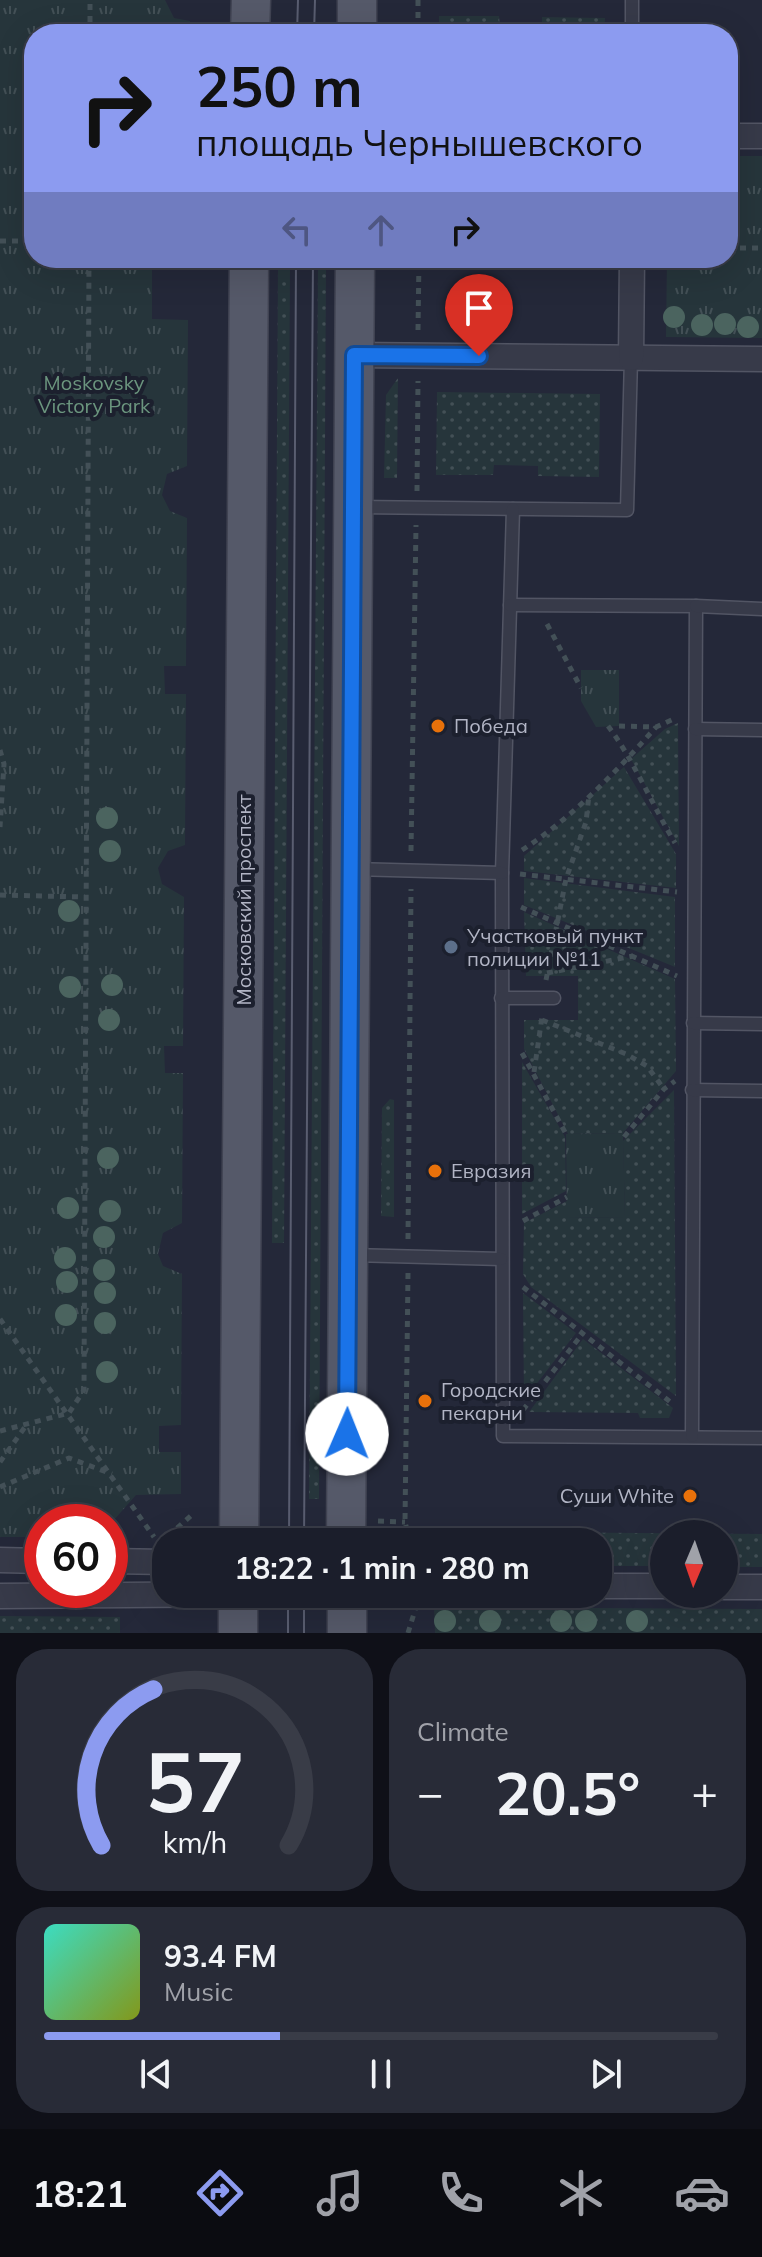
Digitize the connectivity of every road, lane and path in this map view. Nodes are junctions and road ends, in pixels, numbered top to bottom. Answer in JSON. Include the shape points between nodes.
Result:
{"nodes":[{"id":1,"x":90,"y":0,"type":"edge"},
{"id":2,"x":251,"y":0,"type":"edge"},
{"id":3,"x":357,"y":0,"type":"edge"},
{"id":4,"x":418,"y":0,"type":"edge"},
{"id":5,"x":632,"y":0,"type":"edge"},
{"id":6,"x":90,"y":24,"type":"edge"},
{"id":7,"x":250,"y":24,"type":"edge"},
{"id":8,"x":357,"y":24,"type":"edge"},
{"id":9,"x":418,"y":24,"type":"edge"},
{"id":10,"x":632,"y":24,"type":"edge"},
{"id":11,"x":738,"y":136,"type":"edge"},
{"id":12,"x":762,"y":136,"type":"edge"},
{"id":13,"x":0,"y":241,"type":"edge"},
{"id":14,"x":24,"y":241,"type":"edge"},
{"id":15,"x":738,"y":248,"type":"edge"},
{"id":16,"x":762,"y":248,"type":"edge"},
{"id":17,"x":89,"y":268,"type":"edge"},
{"id":18,"x":249,"y":268,"type":"edge"},
{"id":19,"x":355,"y":268,"type":"edge"},
{"id":20,"x":419,"y":268,"type":"edge"},
{"id":21,"x":632,"y":268,"type":"edge"},
{"id":22,"x":417,"y":335,"type":"dead end"},
{"id":23,"x":354,"y":355,"type":"junction"},
{"id":24,"x":631,"y":358,"type":"junction"},
{"id":25,"x":762,"y":359,"type":"edge"},
{"id":26,"x":418,"y":372,"type":"dead end"},
{"id":27,"x":353,"y":507,"type":"junction"},
{"id":28,"x":417,"y":509,"type":"junction"},
{"id":29,"x":513,"y":509,"type":"junction"},
{"id":30,"x":510,"y":605,"type":"junction"},
{"id":31,"x":537,"y":606,"type":"junction"},
{"id":32,"x":696,"y":606,"type":"junction"},
{"id":33,"x":762,"y":609,"type":"edge"},
{"id":34,"x":581,"y":688,"type":"dead end"},
{"id":35,"x":695,"y":710,"type":"junction"},
{"id":36,"x":608,"y":726,"type":"dead end"},
{"id":37,"x":619,"y":726,"type":"dead end"},
{"id":38,"x":656,"y":727,"type":"junction"},
{"id":39,"x":695,"y":729,"type":"junction"},
{"id":40,"x":762,"y":730,"type":"edge"},
{"id":41,"x":0,"y":750,"type":"edge"},
{"id":42,"x":627,"y":760,"type":"junction"},
{"id":43,"x":589,"y":795,"type":"junction"},
{"id":44,"x":0,"y":827,"type":"edge"},
{"id":45,"x":351,"y":868,"type":"junction"},
{"id":46,"x":502,"y":868,"type":"junction"},
{"id":47,"x":411,"y":871,"type":"junction"},
{"id":48,"x":694,"y":876,"type":"junction"},
{"id":49,"x":566,"y":879,"type":"junction"},
{"id":50,"x":694,"y":894,"type":"junction"},
{"id":51,"x":0,"y":895,"type":"edge"},
{"id":52,"x":85,"y":897,"type":"junction"},
{"id":53,"x":502,"y":898,"type":"junction"},
{"id":54,"x":558,"y":922,"type":"junction"},
{"id":55,"x":635,"y":955,"type":"junction"},
{"id":56,"x":547,"y":973,"type":"junction"},
{"id":57,"x":693,"y":984,"type":"junction"},
{"id":58,"x":501,"y":998,"type":"junction"},
{"id":59,"x":548,"y":998,"type":"junction"},
{"id":60,"x":542,"y":1020,"type":"junction"},
{"id":61,"x":503,"y":1022,"type":"junction"},
{"id":62,"x":693,"y":1023,"type":"junction"},
{"id":63,"x":762,"y":1024,"type":"edge"},
{"id":64,"x":692,"y":1069,"type":"junction"},
{"id":65,"x":534,"y":1072,"type":"junction"},
{"id":66,"x":664,"y":1089,"type":"junction"},
{"id":67,"x":692,"y":1090,"type":"junction"},
{"id":68,"x":762,"y":1091,"type":"edge"},
{"id":69,"x":566,"y":1134,"type":"dead end"},
{"id":70,"x":624,"y":1137,"type":"dead end"},
{"id":71,"x":567,"y":1197,"type":"dead end"},
{"id":72,"x":501,"y":1233,"type":"junction"},
{"id":73,"x":348,"y":1255,"type":"junction"},
{"id":74,"x":408,"y":1257,"type":"junction"},
{"id":75,"x":501,"y":1264,"type":"junction"},
{"id":76,"x":0,"y":1319,"type":"edge"},
{"id":77,"x":583,"y":1333,"type":"junction"},
{"id":78,"x":69,"y":1413,"type":"junction"},
{"id":79,"x":693,"y":1419,"type":"junction"},
{"id":80,"x":26,"y":1425,"type":"junction"},
{"id":81,"x":0,"y":1431,"type":"edge"},
{"id":82,"x":503,"y":1436,"type":"junction"},
{"id":83,"x":692,"y":1436,"type":"junction"},
{"id":84,"x":762,"y":1438,"type":"edge"},
{"id":85,"x":0,"y":1462,"type":"edge"},
{"id":86,"x":113,"y":1474,"type":"junction"},
{"id":87,"x":0,"y":1487,"type":"edge"},
{"id":88,"x":193,"y":1514,"type":"dead end"},
{"id":89,"x":405,"y":1522,"type":"junction"},
{"id":90,"x":239,"y":1528,"type":"edge"},
{"id":91,"x":361,"y":1528,"type":"edge"},
{"id":92,"x":376,"y":1528,"type":"edge"},
{"id":93,"x":406,"y":1528,"type":"edge"},
{"id":94,"x":0,"y":1560,"type":"edge"},
{"id":95,"x":24,"y":1561,"type":"edge"},
{"id":96,"x":128,"y":1561,"type":"edge"},
{"id":97,"x":152,"y":1562,"type":"edge"},
{"id":98,"x":612,"y":1586,"type":"edge"},
{"id":99,"x":650,"y":1586,"type":"edge"},
{"id":100,"x":738,"y":1587,"type":"edge"},
{"id":101,"x":762,"y":1587,"type":"edge"},
{"id":102,"x":152,"y":1595,"type":"edge"},
{"id":103,"x":0,"y":1596,"type":"edge"},
{"id":104,"x":241,"y":1608,"type":"edge"},
{"id":105,"x":347,"y":1608,"type":"edge"},
{"id":106,"x":416,"y":1608,"type":"edge"},
{"id":107,"x":238,"y":1633,"type":"edge"},
{"id":108,"x":347,"y":1633,"type":"edge"},
{"id":109,"x":408,"y":1633,"type":"edge"}],
"edges":[{"from":1,"to":6,"type":"path"},
{"from":2,"to":7,"type":"main road"},
{"from":3,"to":8,"type":"main road"},
{"from":4,"to":9,"type":"path"},
{"from":5,"to":10,"type":"lane"},
{"from":11,"to":12,"type":"street"},
{"from":13,"to":14,"type":"path"},
{"from":15,"to":16,"type":"path"},
{"from":17,"to":52,"type":"path"},
{"from":18,"to":90,"type":"main road","name":"Московский проспект"},
{"from":19,"to":23,"type":"main road"},
{"from":20,"to":22,"type":"path"},
{"from":21,"to":24,"type":"street"},
{"from":23,"to":24,"type":"street"},
{"from":23,"to":27,"type":"main road"},
{"from":24,"to":25,"type":"street"},
{"from":24,"to":29,"type":"lane","via":[[627,510]]},
{"from":26,"to":28,"type":"path"},
{"from":27,"to":28,"type":"lane"},
{"from":27,"to":45,"type":"main road"},
{"from":28,"to":29,"type":"lane"},
{"from":28,"to":47,"type":"path"},
{"from":29,"to":30,"type":"lane"},
{"from":30,"to":31,"type":"lane"},
{"from":30,"to":46,"type":"lane"},
{"from":31,"to":32,"type":"lane"},
{"from":31,"to":34,"type":"path"},
{"from":32,"to":33,"type":"lane"},
{"from":32,"to":35,"type":"lane"},
{"from":35,"to":38,"type":"path"},
{"from":35,"to":39,"type":"lane"},
{"from":36,"to":42,"type":"path"},
{"from":37,"to":38,"type":"path"},
{"from":38,"to":42,"type":"path"},
{"from":39,"to":40,"type":"lane"},
{"from":39,"to":48,"type":"lane"},
{"from":41,"to":44,"type":"path"},
{"from":42,"to":43,"type":"path"},
{"from":42,"to":48,"type":"path"},
{"from":43,"to":46,"type":"path"},
{"from":43,"to":49,"type":"path","via":[[586,822]]},
{"from":45,"to":47,"type":"lane"},
{"from":45,"to":73,"type":"main road"},
{"from":46,"to":47,"type":"lane"},
{"from":46,"to":49,"type":"path"},
{"from":46,"to":53,"type":"lane"},
{"from":47,"to":74,"type":"path"},
{"from":48,"to":50,"type":"lane"},
{"from":49,"to":50,"type":"path"},
{"from":49,"to":54,"type":"path"},
{"from":50,"to":57,"type":"lane"},
{"from":51,"to":52,"type":"path"},
{"from":52,"to":78,"type":"path","via":[[84,1390]]},
{"from":53,"to":54,"type":"path"},
{"from":53,"to":58,"type":"lane"},
{"from":54,"to":55,"type":"path"},
{"from":54,"to":56,"type":"path"},
{"from":55,"to":56,"type":"path"},
{"from":55,"to":57,"type":"path"},
{"from":56,"to":59,"type":"path"},
{"from":57,"to":62,"type":"lane"},
{"from":58,"to":59,"type":"lane"},
{"from":58,"to":61,"type":"lane"},
{"from":59,"to":60,"type":"path"},
{"from":60,"to":65,"type":"path"},
{"from":60,"to":66,"type":"path","via":[[626,1054],[647,1066]]},
{"from":61,"to":65,"type":"path"},
{"from":61,"to":72,"type":"lane"},
{"from":62,"to":63,"type":"lane"},
{"from":62,"to":64,"type":"lane"},
{"from":64,"to":66,"type":"path"},
{"from":64,"to":67,"type":"lane"},
{"from":65,"to":69,"type":"path"},
{"from":66,"to":70,"type":"path"},
{"from":67,"to":68,"type":"lane"},
{"from":67,"to":79,"type":"lane"},
{"from":71,"to":72,"type":"path"},
{"from":72,"to":75,"type":"lane"},
{"from":73,"to":74,"type":"lane"},
{"from":73,"to":91,"type":"main road"},
{"from":74,"to":75,"type":"lane"},
{"from":74,"to":89,"type":"path"},
{"from":75,"to":77,"type":"path"},
{"from":75,"to":82,"type":"lane"},
{"from":76,"to":78,"type":"path"},
{"from":77,"to":79,"type":"path"},
{"from":77,"to":82,"type":"path"},
{"from":78,"to":80,"type":"path"},
{"from":78,"to":86,"type":"path"},
{"from":79,"to":83,"type":"lane"},
{"from":80,"to":81,"type":"path"},
{"from":80,"to":85,"type":"path"},
{"from":82,"to":83,"type":"lane"},
{"from":83,"to":84,"type":"lane"},
{"from":86,"to":87,"type":"path","via":[[60,1459]]},
{"from":86,"to":88,"type":"path","via":[[159,1545]]},
{"from":89,"to":92,"type":"path"},
{"from":89,"to":93,"type":"path"},
{"from":94,"to":95,"type":"street"},
{"from":96,"to":97,"type":"street"},
{"from":98,"to":99,"type":"street"},
{"from":100,"to":101,"type":"street"},
{"from":102,"to":103,"type":"street"},
{"from":104,"to":107,"type":"main road"},
{"from":105,"to":108,"type":"main road"},
{"from":106,"to":109,"type":"path"}]}
